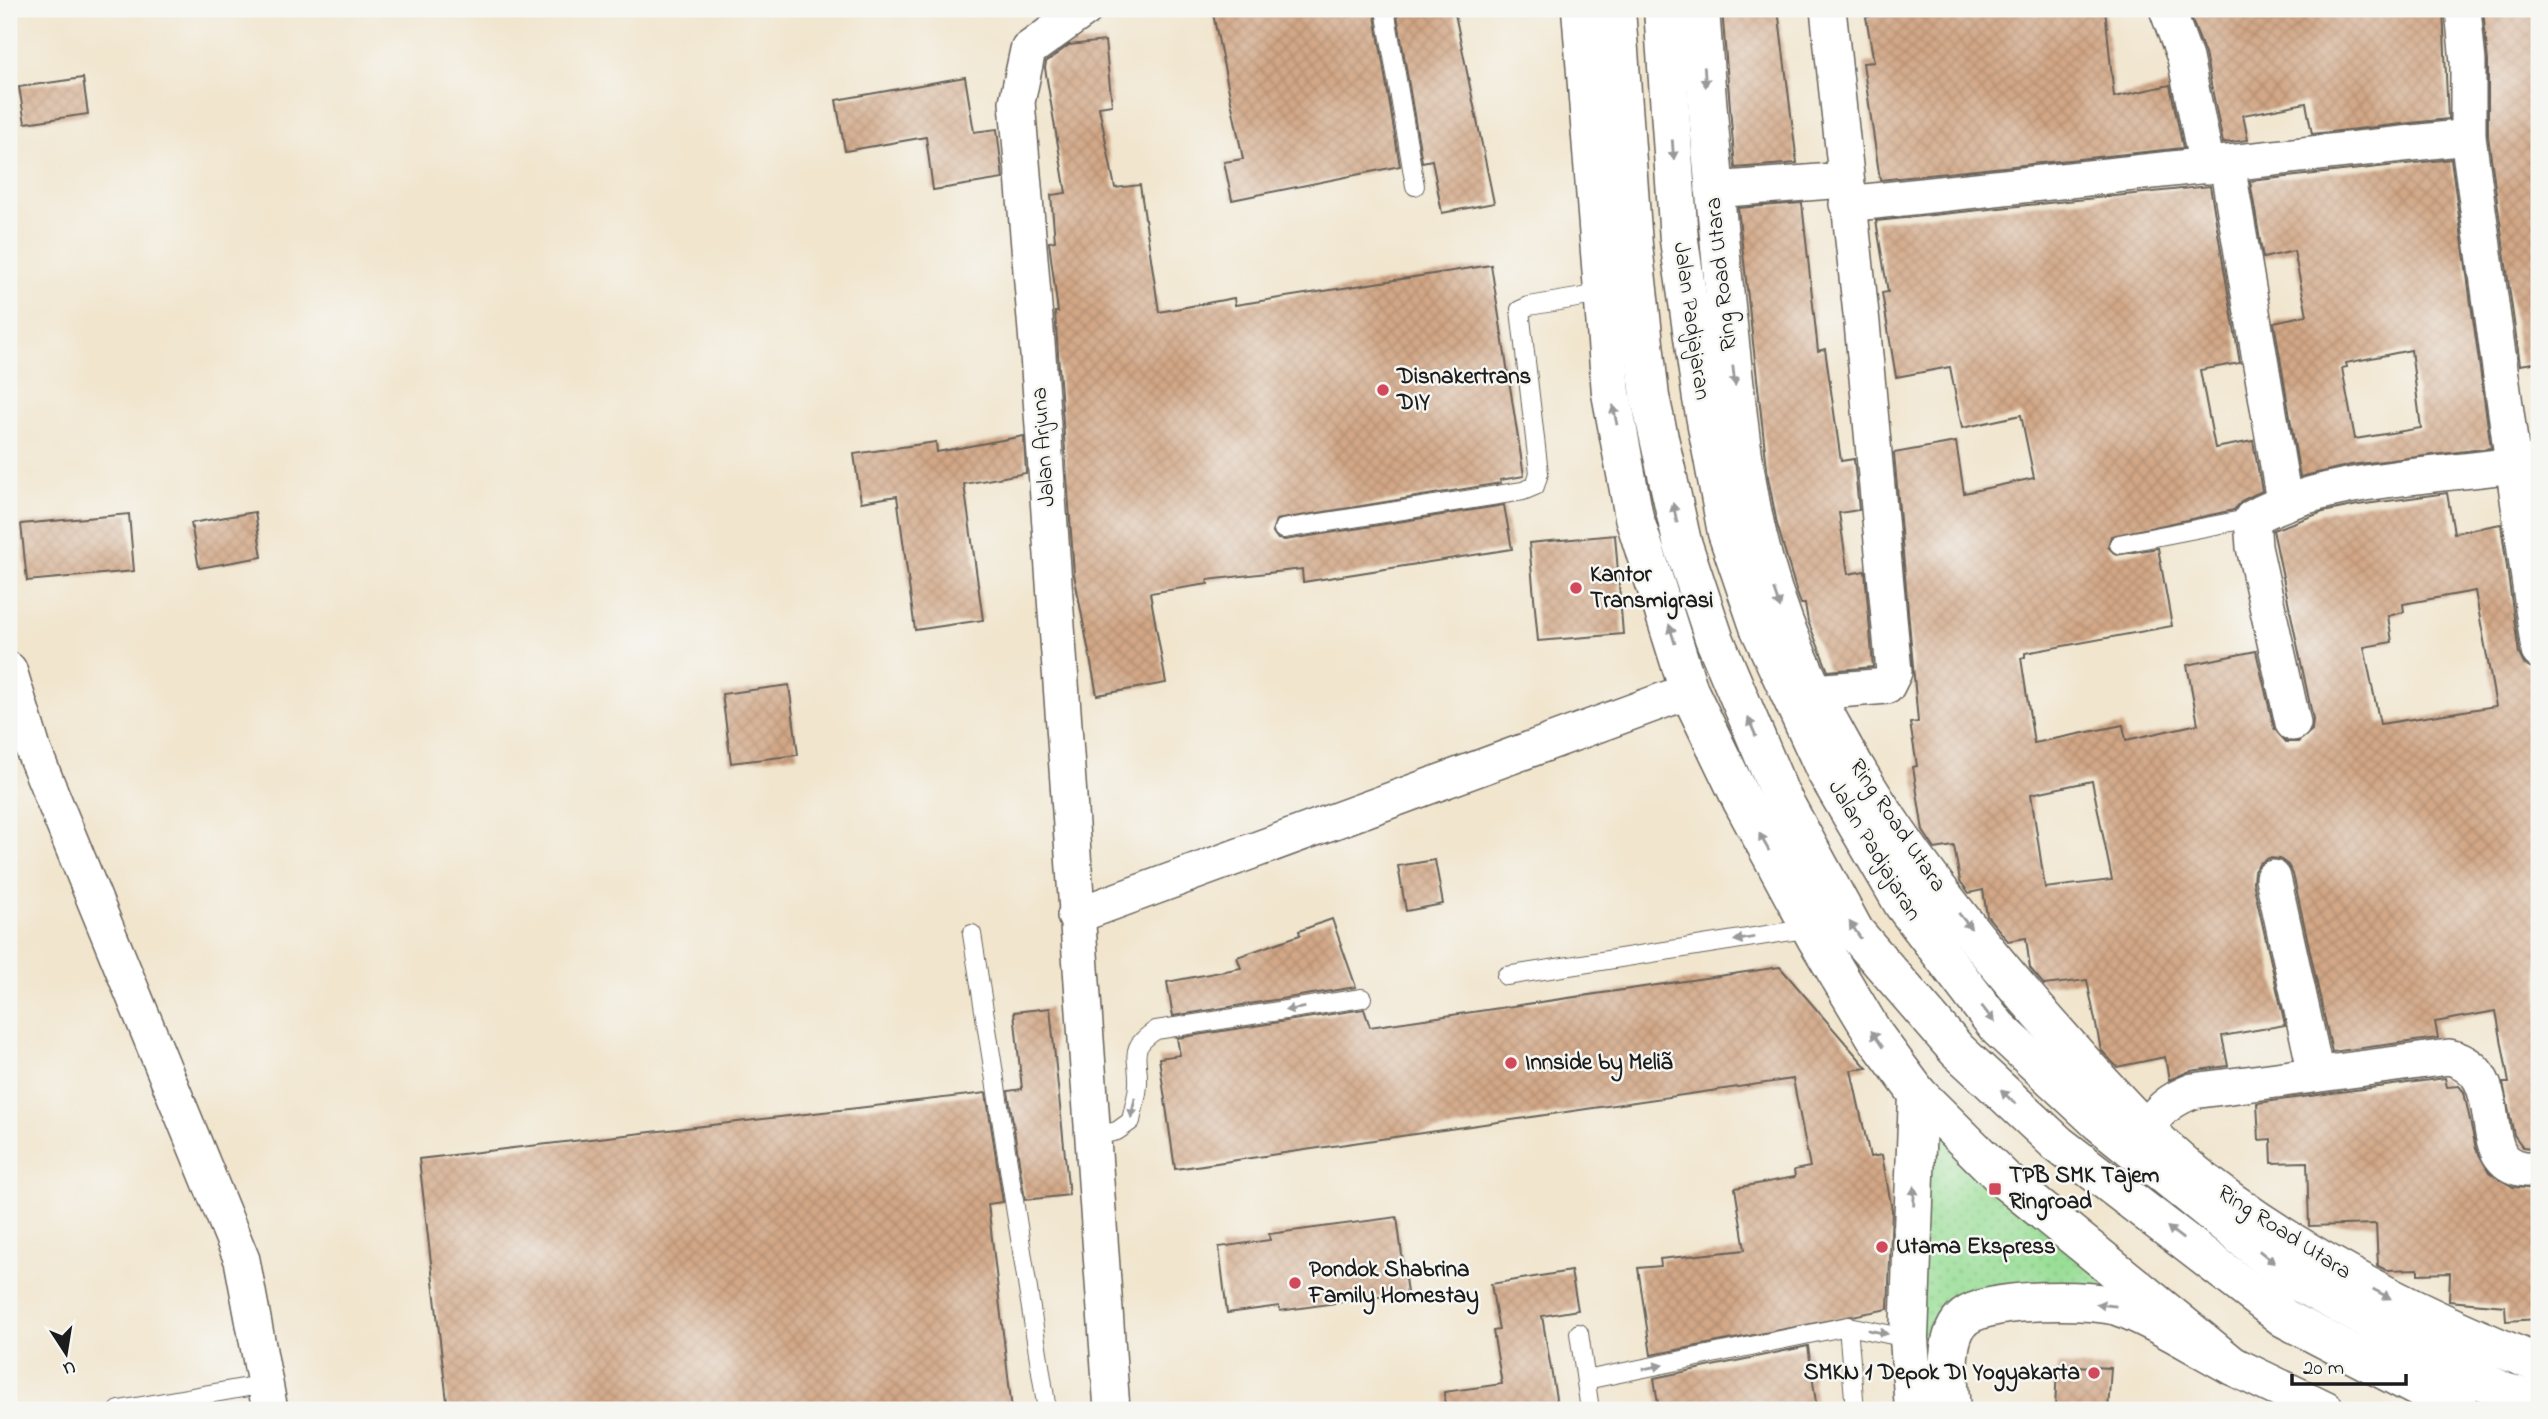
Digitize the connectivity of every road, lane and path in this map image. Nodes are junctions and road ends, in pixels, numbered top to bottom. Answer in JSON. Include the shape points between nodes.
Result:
{"nodes":[{"id":1,"x":1085,"y":9,"type":"edge"},
{"id":2,"x":1385,"y":9,"type":"edge"},
{"id":3,"x":1581,"y":9,"type":"edge"},
{"id":4,"x":1616,"y":9,"type":"edge"},
{"id":5,"x":1828,"y":9,"type":"edge"},
{"id":6,"x":2168,"y":9,"type":"edge"},
{"id":7,"x":2463,"y":9,"type":"edge"},
{"id":8,"x":1682,"y":13,"type":"edge"},
{"id":9,"x":2468,"y":137,"type":"junction"},
{"id":10,"x":2217,"y":165,"type":"junction"},
{"id":11,"x":1415,"y":186,"type":"dead end"},
{"id":12,"x":1713,"y":190,"type":"junction"},
{"id":13,"x":1846,"y":192,"type":"junction"},
{"id":14,"x":1601,"y":294,"type":"junction"},
{"id":15,"x":2527,"y":463,"type":"edge"},
{"id":16,"x":2284,"y":501,"type":"junction"},
{"id":17,"x":2252,"y":518,"type":"junction"},
{"id":18,"x":1283,"y":528,"type":"dead end"},
{"id":19,"x":2119,"y":544,"type":"dead end"},
{"id":20,"x":2535,"y":585,"type":"edge"},
{"id":21,"x":2539,"y":651,"type":"edge"},
{"id":22,"x":9,"y":670,"type":"edge"},
{"id":23,"x":1689,"y":691,"type":"junction"},
{"id":24,"x":1814,"y":692,"type":"junction"},
{"id":25,"x":2293,"y":723,"type":"dead end"},
{"id":26,"x":2273,"y":878,"type":"dead end"},
{"id":27,"x":1075,"y":916,"type":"junction"},
{"id":28,"x":1811,"y":928,"type":"junction"},
{"id":29,"x":972,"y":934,"type":"dead end"},
{"id":30,"x":1506,"y":976,"type":"dead end"},
{"id":31,"x":1362,"y":998,"type":"dead end"},
{"id":32,"x":2316,"y":1074,"type":"junction"},
{"id":33,"x":1918,"y":1094,"type":"junction"},
{"id":34,"x":2144,"y":1131,"type":"junction"},
{"id":35,"x":1092,"y":1138,"type":"junction"},
{"id":36,"x":2539,"y":1168,"type":"edge"},
{"id":37,"x":1848,"y":1326,"type":"junction"},
{"id":38,"x":1579,"y":1333,"type":"dead end"},
{"id":39,"x":1909,"y":1338,"type":"junction"},
{"id":40,"x":1951,"y":1353,"type":"junction"},
{"id":41,"x":2539,"y":1364,"type":"edge"},
{"id":42,"x":2233,"y":1366,"type":"junction"},
{"id":43,"x":1586,"y":1380,"type":"junction"},
{"id":44,"x":267,"y":1397,"type":"edge"},
{"id":45,"x":2539,"y":1402,"type":"edge"},
{"id":46,"x":119,"y":1410,"type":"edge"},
{"id":47,"x":1047,"y":1410,"type":"edge"},
{"id":48,"x":1112,"y":1410,"type":"edge"},
{"id":49,"x":1590,"y":1410,"type":"edge"},
{"id":50,"x":1855,"y":1410,"type":"edge"},
{"id":51,"x":1914,"y":1410,"type":"edge"},
{"id":52,"x":1951,"y":1410,"type":"edge"},
{"id":53,"x":2325,"y":1410,"type":"edge"},
{"id":54,"x":2461,"y":1410,"type":"edge"}],
"edges":[{"from":1,"to":27,"type":"street","name":"Jalan Arjuna","via":[[1028,50],[1017,102]]},
{"from":2,"to":11,"type":"lane"},
{"from":3,"to":14,"type":"main road"},
{"from":54,"to":4,"type":"main road","name":"Jalan Padjajaran","one_way":true,"via":[[2284,1318],[2058,1144],[1957,1049],[1855,932],[1780,794],[1714,638],[1682,542],[1650,397],[1633,245]]},
{"from":5,"to":13,"type":"street"},
{"from":6,"to":10,"type":"street"},
{"from":7,"to":9,"type":"street"},
{"from":8,"to":12,"type":"main road","name":"Ring Road Utara","one_way":true},
{"from":8,"to":45,"type":"main road","name":"Jalan Padjajaran","one_way":true,"via":[[1679,240],[1727,533],[1759,627],[1826,772],[1903,904],[1998,1028],[2099,1122],[2296,1281],[2504,1392]]},
{"from":9,"to":10,"type":"street"},
{"from":9,"to":15,"type":"street"},
{"from":10,"to":13,"type":"street"},
{"from":10,"to":16,"type":"street"},
{"from":12,"to":13,"type":"street"},
{"from":12,"to":24,"type":"main road","name":"Ring Road Utara","one_way":true,"via":[[1756,529],[1777,601]]},
{"from":13,"to":24,"type":"street","via":[[1894,672],[1886,686]]},
{"from":14,"to":18,"type":"lane","via":[[1520,310],[1539,473],[1535,486]]},
{"from":23,"to":14,"type":"main road","one_way":true,"via":[[1634,517],[1611,393]]},
{"from":15,"to":16,"type":"street"},
{"from":15,"to":20,"type":"street"},
{"from":16,"to":17,"type":"street"},
{"from":17,"to":19,"type":"lane"},
{"from":17,"to":25,"type":"street","via":[[2254,547]]},
{"from":20,"to":21,"type":"street"},
{"from":22,"to":44,"type":"street","via":[[34,752],[242,1261]]},
{"from":23,"to":27,"type":"street"},
{"from":28,"to":23,"type":"main road","one_way":true},
{"from":24,"to":34,"type":"main road","name":"Ring Road Utara","one_way":true,"via":[[1852,762],[1927,875]]},
{"from":26,"to":32,"type":"street"},
{"from":27,"to":35,"type":"street","name":"Jalan Arjuna"},
{"from":28,"to":30,"type":"lane","one_way":true},
{"from":33,"to":28,"type":"main road","one_way":true,"via":[[1875,1036]]},
{"from":29,"to":47,"type":"lane"},
{"from":31,"to":35,"type":"lane","one_way":true,"via":[[1156,1030],[1139,1044],[1131,1121],[1124,1129]]},
{"from":32,"to":34,"type":"street","via":[[2193,1091],[2160,1109]]},
{"from":32,"to":36,"type":"street","via":[[2449,1057],[2465,1060],[2477,1069],[2483,1082],[2498,1153],[2513,1167]]},
{"from":39,"to":33,"type":"main road","one_way":true},
{"from":33,"to":42,"type":"main road","via":[[2006,1181]]},
{"from":34,"to":41,"type":"main road","name":"Ring Road Utara","one_way":true,"via":[[2226,1198],[2333,1267],[2409,1307]]},
{"from":35,"to":48,"type":"street","name":"Jalan Arjuna"},
{"from":37,"to":39,"type":"lane","one_way":true},
{"from":43,"to":37,"type":"lane","one_way":true},
{"from":37,"to":50,"type":"lane"},
{"from":38,"to":43,"type":"lane"},
{"from":39,"to":40,"type":"lane"},
{"from":39,"to":51,"type":"main road"},
{"from":42,"to":40,"type":"main road","one_way":true,"via":[[2121,1307],[2059,1300],[1989,1306],[1964,1317],[1953,1336]]},
{"from":40,"to":52,"type":"main road"},
{"from":42,"to":53,"type":"main road"},
{"from":43,"to":49,"type":"lane"},
{"from":44,"to":46,"type":"lane"}]}
